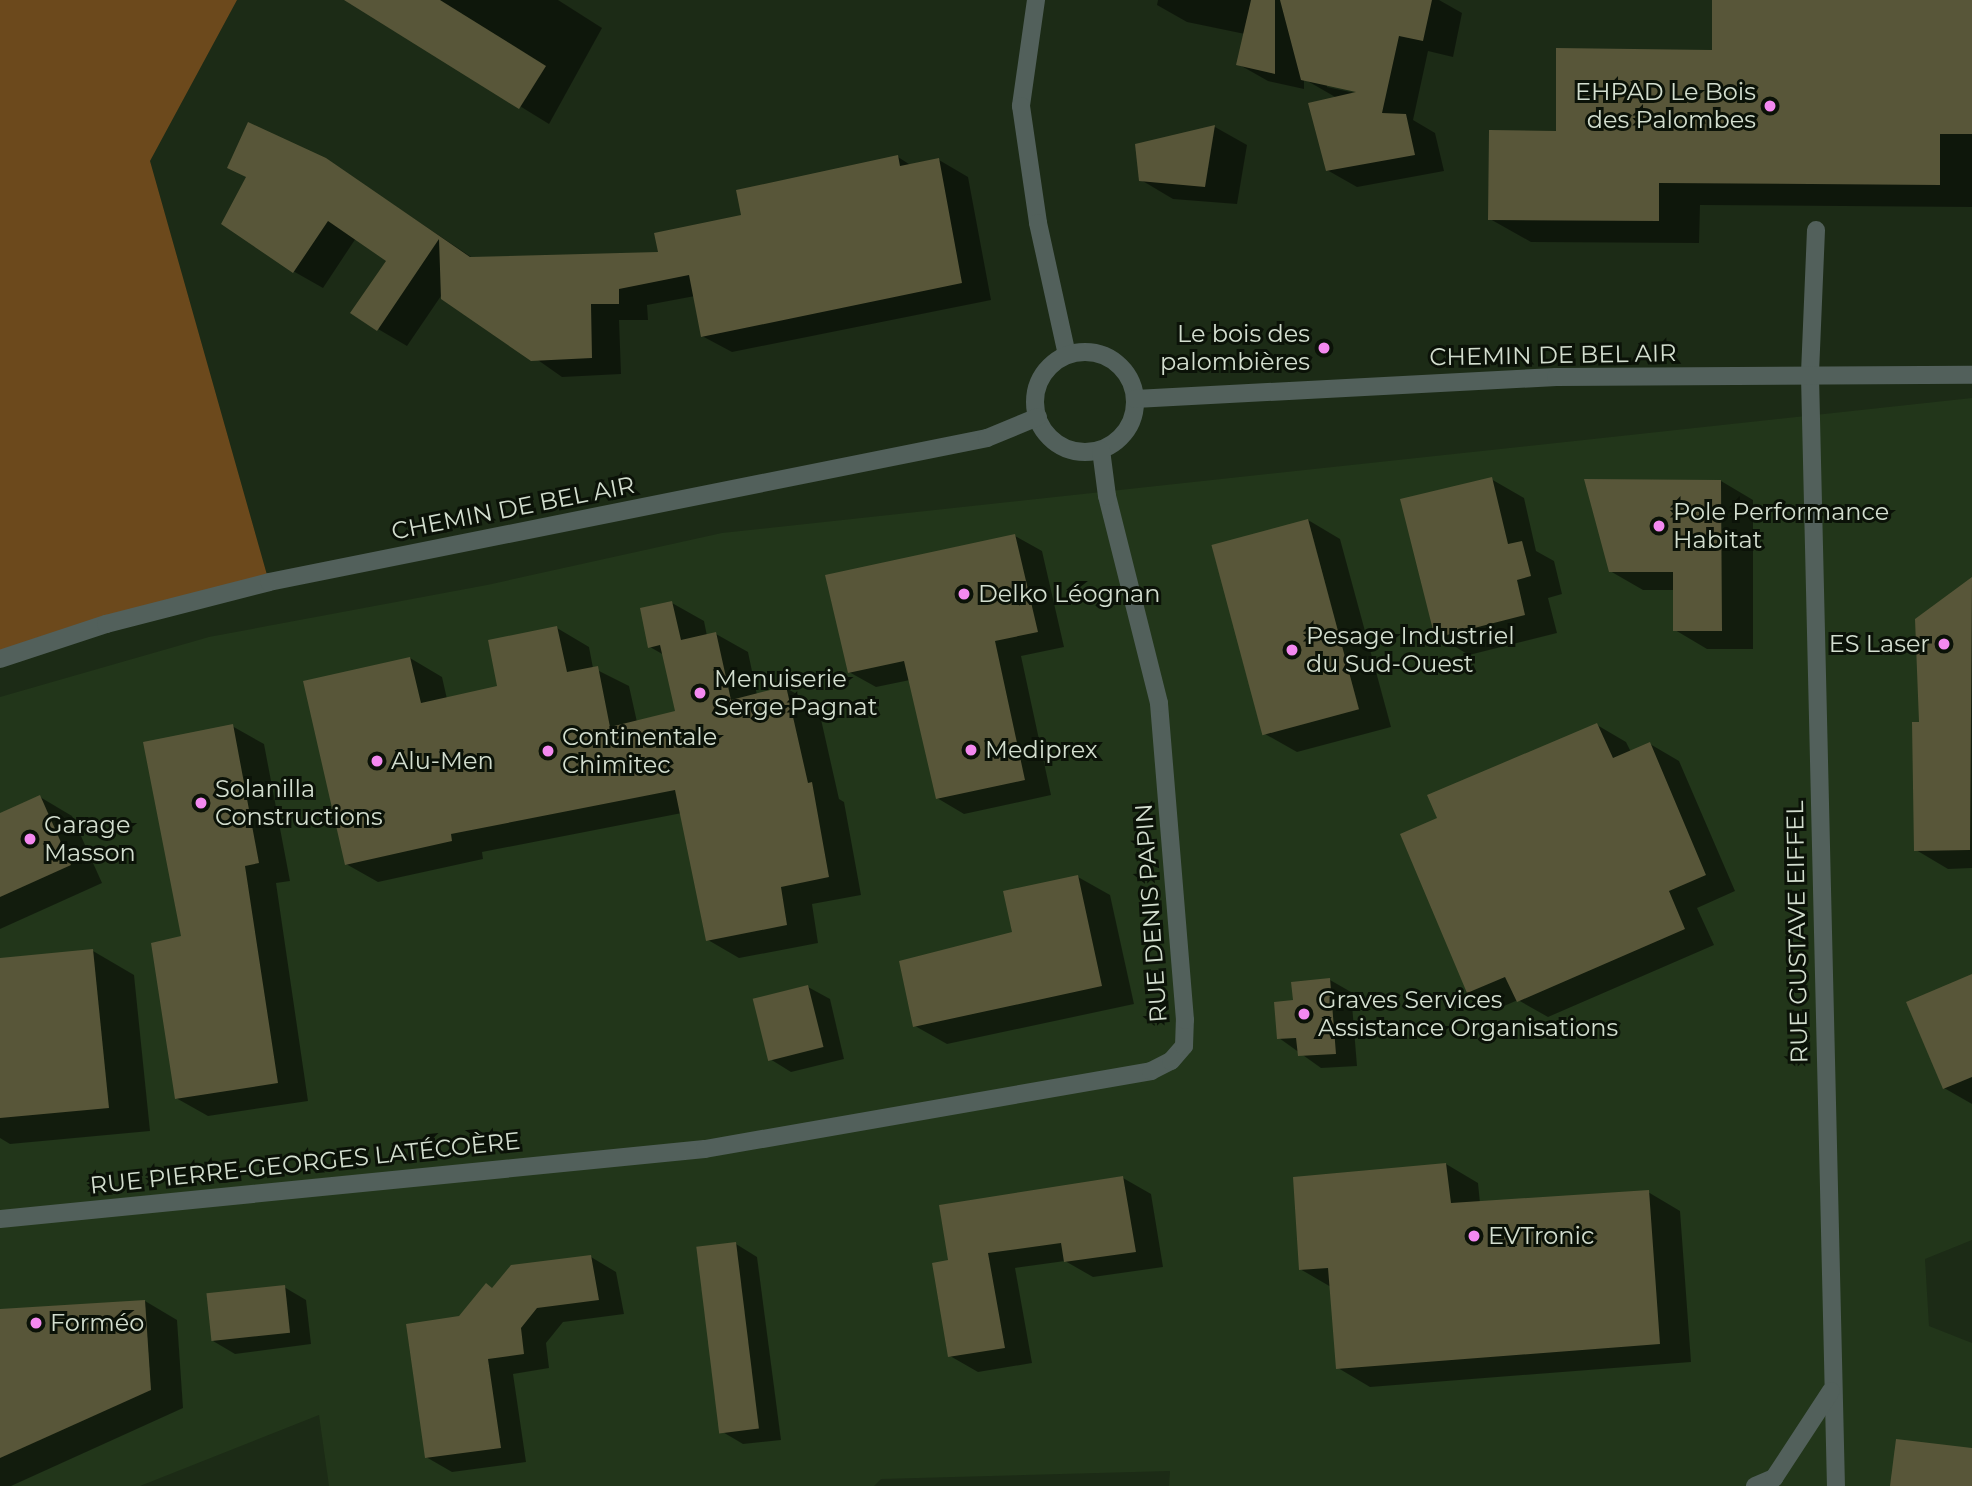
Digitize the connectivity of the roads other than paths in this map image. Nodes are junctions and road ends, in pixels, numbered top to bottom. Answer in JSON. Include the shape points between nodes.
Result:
{"nodes":[{"id":1,"x":1035,"y":0,"type":"edge"},
{"id":2,"x":1816,"y":230,"type":"dead end"},
{"id":3,"x":1067,"y":355,"type":"junction"},
{"id":4,"x":1972,"y":375,"type":"edge"},
{"id":5,"x":1811,"y":376,"type":"junction"},
{"id":6,"x":1135,"y":399,"type":"junction"},
{"id":7,"x":1038,"y":417,"type":"junction"},
{"id":8,"x":1101,"y":450,"type":"junction"},
{"id":9,"x":0,"y":659,"type":"edge"},
{"id":10,"x":615,"y":1157,"type":"joint"},
{"id":11,"x":0,"y":1219,"type":"edge"},
{"id":12,"x":1831,"y":1391,"type":"junction"},
{"id":13,"x":1755,"y":1486,"type":"edge"},
{"id":14,"x":1836,"y":1486,"type":"edge"}],
"edges":[{"from":1,"to":3,"type":"street","via":[[1021,106],[1038,223]]},
{"from":2,"to":5,"type":"street","name":"RUE GUSTAVE EIFFEL"},
{"from":3,"to":6,"type":"street","via":[[1083,352],[1113,360],[1132,384]]},
{"from":3,"to":7,"type":"street","via":[[1044,374],[1035,402]]},
{"from":4,"to":5,"type":"street","name":"CHEMIN DE BEL AIR"},
{"from":5,"to":6,"type":"street","name":"CHEMIN DE BEL AIR","via":[[1556,377]]},
{"from":5,"to":12,"type":"street","name":"RUE GUSTAVE EIFFEL"},
{"from":6,"to":8,"type":"street","via":[[1126,430]]},
{"from":7,"to":8,"type":"street","via":[[1055,442],[1085,452]]},
{"from":7,"to":9,"type":"street","name":"CHEMIN DE BEL AIR","via":[[987,438],[269,582],[106,624]]},
{"from":8,"to":10,"type":"street","name":"RUE DENIS PAPIN","via":[[1107,496],[1159,703],[1184,1046],[1171,1061],[1151,1071],[705,1149]]},
{"from":10,"to":11,"type":"street","name":"RUE PIERRE-GEORGES LATÉCOÈRE"},
{"from":12,"to":13,"type":"street","via":[[1774,1478]]},
{"from":12,"to":14,"type":"street","name":"RUE GUSTAVE EIFFEL"}]}
